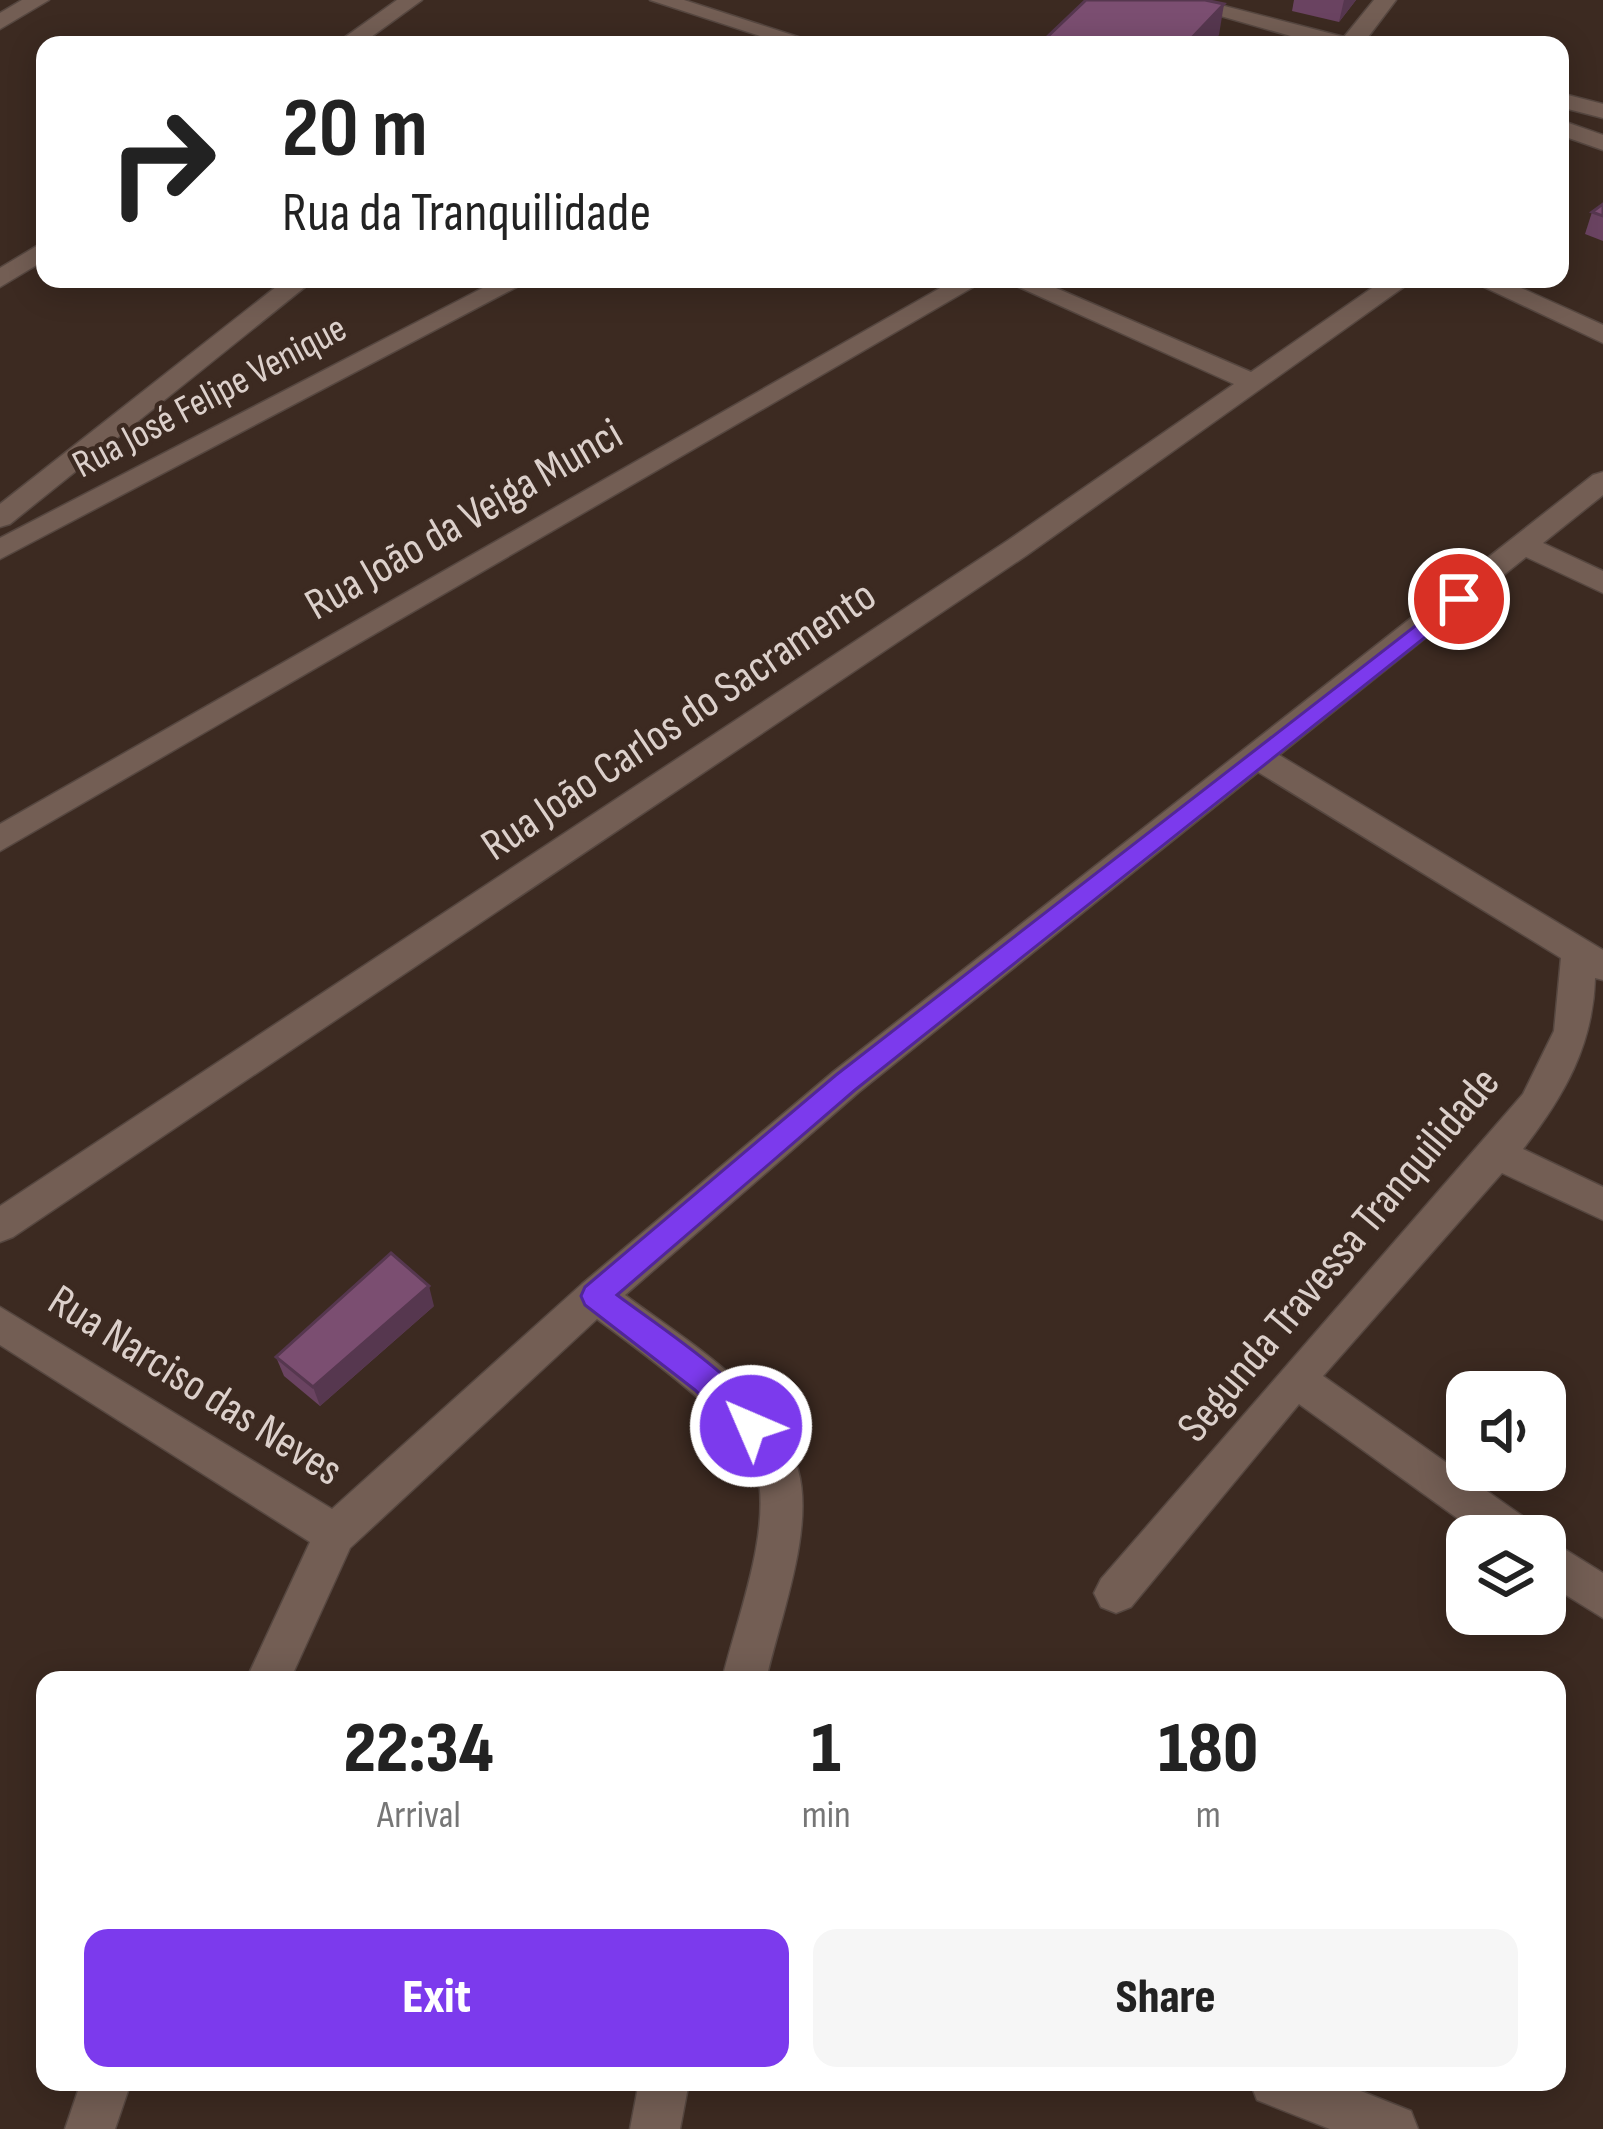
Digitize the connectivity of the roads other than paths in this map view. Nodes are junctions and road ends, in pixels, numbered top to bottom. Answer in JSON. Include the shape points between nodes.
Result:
{"nodes":[{"id":1,"x":38,"y":0,"type":"edge"},
{"id":2,"x":411,"y":0,"type":"edge"},
{"id":3,"x":661,"y":0,"type":"edge"},
{"id":4,"x":1176,"y":0,"type":"edge"},
{"id":5,"x":1385,"y":0,"type":"edge"},
{"id":6,"x":0,"y":22,"type":"edge"},
{"id":7,"x":358,"y":36,"type":"edge"},
{"id":8,"x":782,"y":36,"type":"edge"},
{"id":9,"x":1314,"y":36,"type":"edge"},
{"id":10,"x":1356,"y":36,"type":"edge"},
{"id":11,"x":1569,"y":102,"type":"edge"},
{"id":12,"x":1603,"y":111,"type":"edge"},
{"id":13,"x":1569,"y":130,"type":"edge"},
{"id":14,"x":1603,"y":143,"type":"edge"},
{"id":15,"x":36,"y":255,"type":"edge"},
{"id":16,"x":0,"y":279,"type":"edge"},
{"id":17,"x":291,"y":288,"type":"edge"},
{"id":18,"x":502,"y":288,"type":"edge"},
{"id":19,"x":958,"y":288,"type":"edge"},
{"id":20,"x":1035,"y":288,"type":"edge"},
{"id":21,"x":1389,"y":288,"type":"edge"},
{"id":22,"x":1500,"y":288,"type":"edge"},
{"id":23,"x":1603,"y":335,"type":"edge"},
{"id":24,"x":1251,"y":382,"type":"junction"},
{"id":25,"x":1603,"y":482,"type":"edge"},
{"id":26,"x":0,"y":518,"type":"edge"},
{"id":27,"x":1526,"y":546,"type":"junction"},
{"id":28,"x":0,"y":550,"type":"edge"},
{"id":29,"x":1603,"y":583,"type":"edge"},
{"id":30,"x":1259,"y":758,"type":"junction"},
{"id":31,"x":0,"y":839,"type":"edge"},
{"id":32,"x":1590,"y":959,"type":"edge"},
{"id":33,"x":1496,"y":1153,"type":"junction"},
{"id":34,"x":1603,"y":1204,"type":"edge"},
{"id":35,"x":0,"y":1226,"type":"edge"},
{"id":36,"x":596,"y":1296,"type":"junction"},
{"id":37,"x":0,"y":1324,"type":"edge"},
{"id":38,"x":1296,"y":1379,"type":"junction"},
{"id":39,"x":1487,"y":1515,"type":"edge"},
{"id":40,"x":335,"y":1534,"type":"junction"},
{"id":41,"x":1566,"y":1572,"type":"edge"},
{"id":42,"x":1116,"y":1593,"type":"dead end"},
{"id":43,"x":1603,"y":1598,"type":"edge"},
{"id":44,"x":272,"y":1671,"type":"edge"},
{"id":45,"x":746,"y":1671,"type":"edge"},
{"id":46,"x":103,"y":2091,"type":"edge"},
{"id":47,"x":662,"y":2091,"type":"edge"},
{"id":48,"x":1298,"y":2091,"type":"edge"},
{"id":49,"x":90,"y":2129,"type":"edge"},
{"id":50,"x":655,"y":2129,"type":"edge"},
{"id":51,"x":1394,"y":2129,"type":"edge"}],
"edges":[{"from":1,"to":6,"type":"street"},
{"from":2,"to":7,"type":"street"},
{"from":3,"to":8,"type":"street"},
{"from":4,"to":9,"type":"street"},
{"from":5,"to":10,"type":"street"},
{"from":11,"to":12,"type":"street"},
{"from":13,"to":14,"type":"street"},
{"from":15,"to":16,"type":"street"},
{"from":17,"to":26,"type":"street"},
{"from":18,"to":28,"type":"street","name":"Rua José Felipe Venique"},
{"from":19,"to":31,"type":"street","name":"Rua João da Veiga Munci"},
{"from":20,"to":24,"type":"street"},
{"from":21,"to":24,"type":"street","name":"Rua João Carlos do Sacramento"},
{"from":22,"to":23,"type":"street"},
{"from":24,"to":35,"type":"street","name":"Rua João Carlos do Sacramento","via":[[998,561]]},
{"from":25,"to":27,"type":"street"},
{"from":27,"to":29,"type":"street"},
{"from":27,"to":30,"type":"street"},
{"from":30,"to":32,"type":"street"},
{"from":30,"to":36,"type":"street","via":[[846,1082]]},
{"from":32,"to":33,"type":"street","name":"Segunda Travessa Tranquilidade","via":[[1568,1043]]},
{"from":33,"to":34,"type":"street"},
{"from":33,"to":38,"type":"street","name":"Segunda Travessa Tranquilidade"},
{"from":36,"to":40,"type":"street"},
{"from":36,"to":45,"type":"street","via":[[705,1380],[751,1426],[778,1470],[777,1528]]},
{"from":37,"to":40,"type":"street","name":"Rua Narciso das Neves"},
{"from":38,"to":39,"type":"street"},
{"from":38,"to":42,"type":"street","name":"Segunda Travessa Tranquilidade"},
{"from":40,"to":44,"type":"street"},
{"from":41,"to":43,"type":"street"},
{"from":46,"to":49,"type":"street"},
{"from":47,"to":50,"type":"street"},
{"from":48,"to":51,"type":"street"}]}
